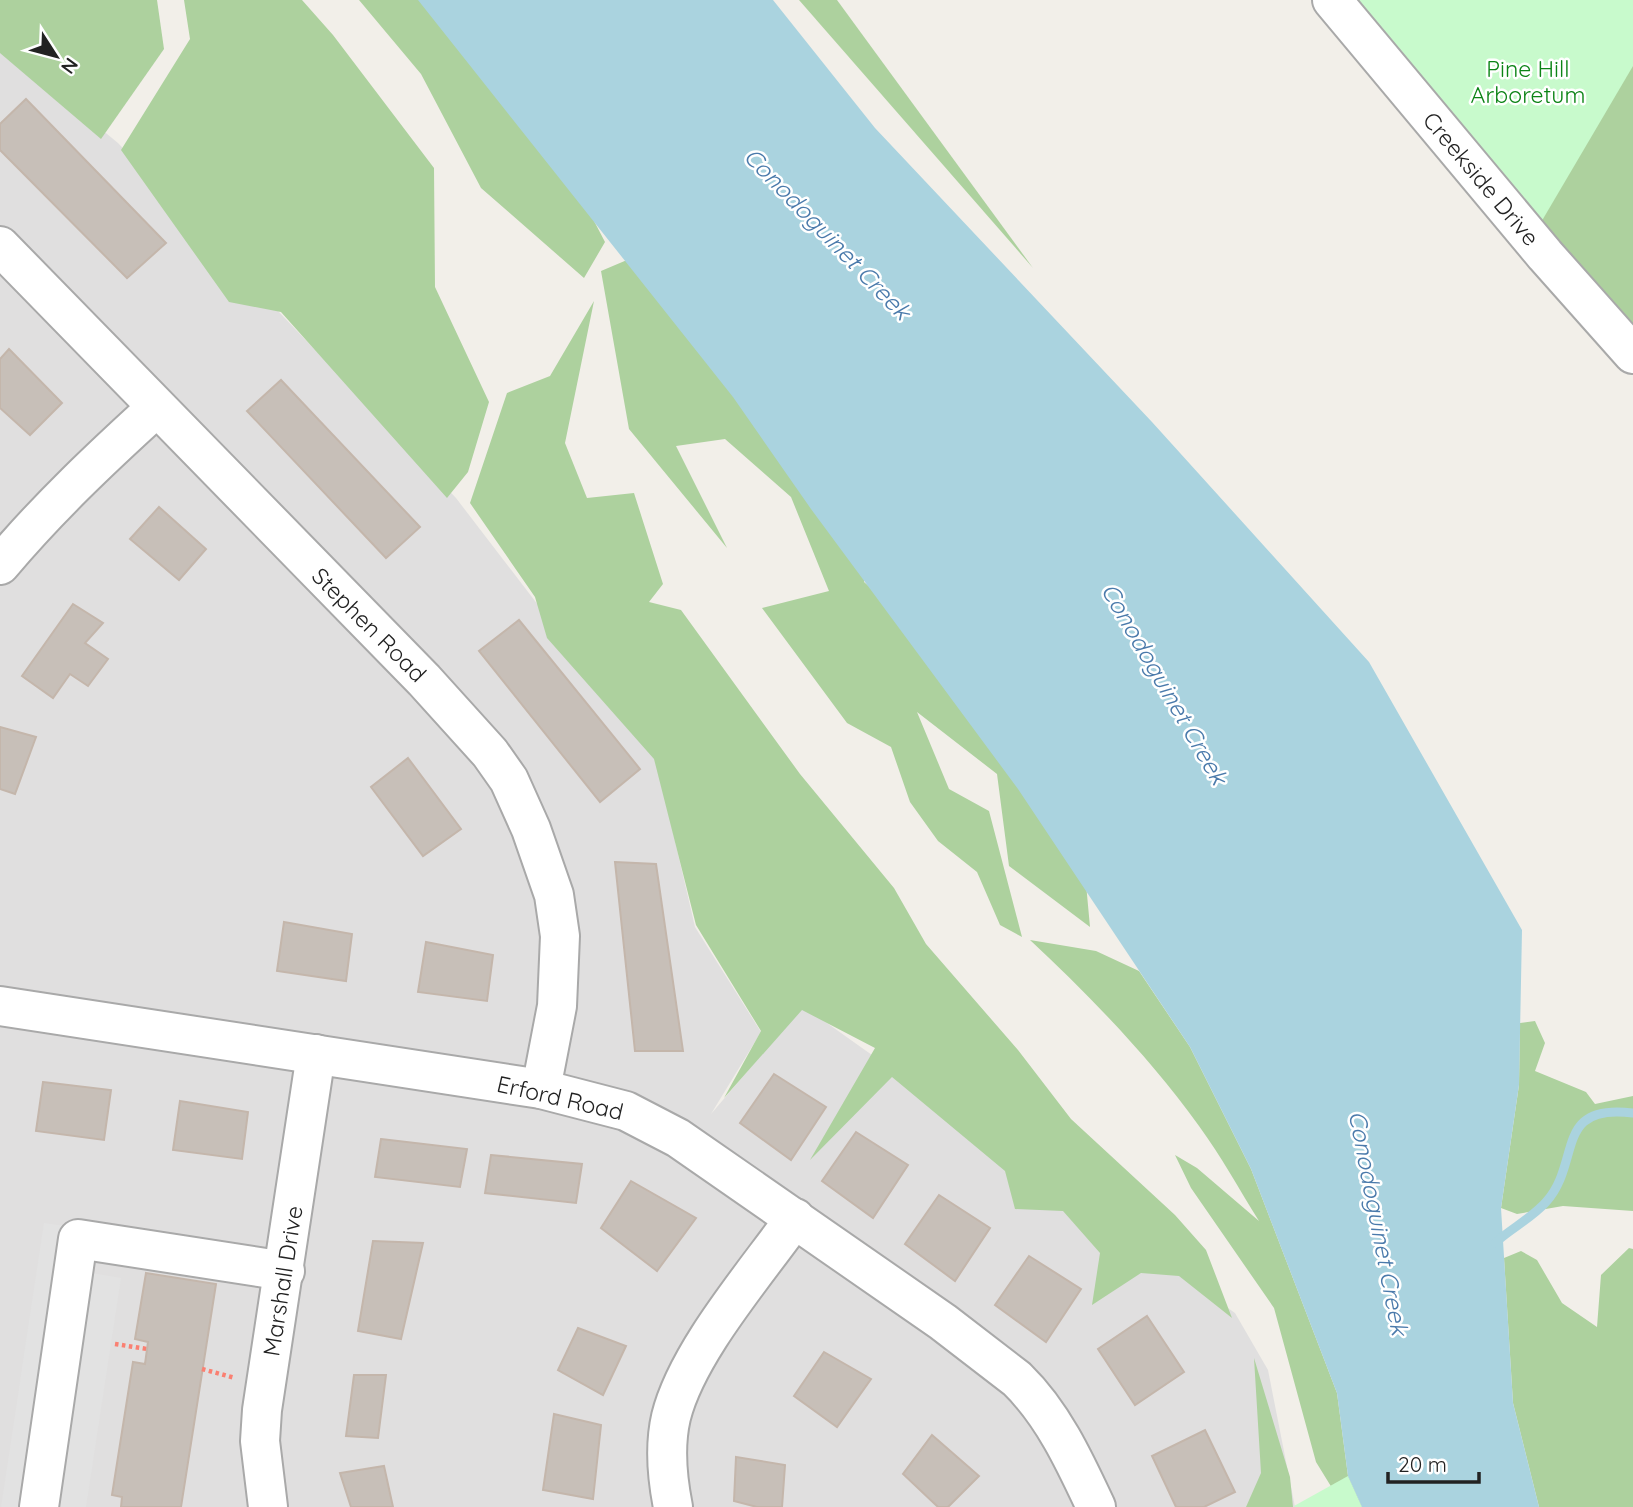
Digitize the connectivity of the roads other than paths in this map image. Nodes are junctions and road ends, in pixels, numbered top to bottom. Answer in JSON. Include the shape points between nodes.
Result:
{"nodes":[{"id":1,"x":1332,"y":0,"type":"edge"},
{"id":2,"x":0,"y":246,"type":"edge"},
{"id":3,"x":1633,"y":354,"type":"edge"},
{"id":4,"x":156,"y":408,"type":"junction"},
{"id":5,"x":0,"y":565,"type":"edge"},
{"id":6,"x":0,"y":1006,"type":"edge"},
{"id":7,"x":316,"y":1054,"type":"junction"},
{"id":8,"x":541,"y":1089,"type":"junction"},
{"id":9,"x":795,"y":1218,"type":"junction"},
{"id":10,"x":285,"y":1271,"type":"junction"},
{"id":11,"x":39,"y":1507,"type":"edge"},
{"id":12,"x":268,"y":1507,"type":"edge"},
{"id":13,"x":673,"y":1507,"type":"edge"},
{"id":14,"x":1096,"y":1507,"type":"edge"}],
"edges":[{"from":1,"to":3,"type":"street","name":"Creekside Drive"},
{"from":2,"to":4,"type":"street","name":"Stephen Road"},
{"from":4,"to":5,"type":"street","via":[[89,469]]},
{"from":4,"to":8,"type":"street","name":"Stephen Road","via":[[424,680],[509,780],[554,895],[560,936],[557,1006]]},
{"from":6,"to":7,"type":"street","name":"Erford Road"},
{"from":7,"to":8,"type":"street","name":"Erford Road"},
{"from":7,"to":10,"type":"street","name":"Marshall Drive"},
{"from":8,"to":9,"type":"street","name":"Erford Road","via":[[626,1111],[678,1138]]},
{"from":9,"to":13,"type":"street","via":[[711,1336],[685,1381],[671,1416],[667,1449]]},
{"from":9,"to":14,"type":"street","name":"Erford Road","via":[[1017,1379],[1067,1449]]},
{"from":10,"to":11,"type":"street","via":[[78,1239]]},
{"from":10,"to":12,"type":"street","name":"Marshall Drive","via":[[262,1410],[260,1441]]}]}
